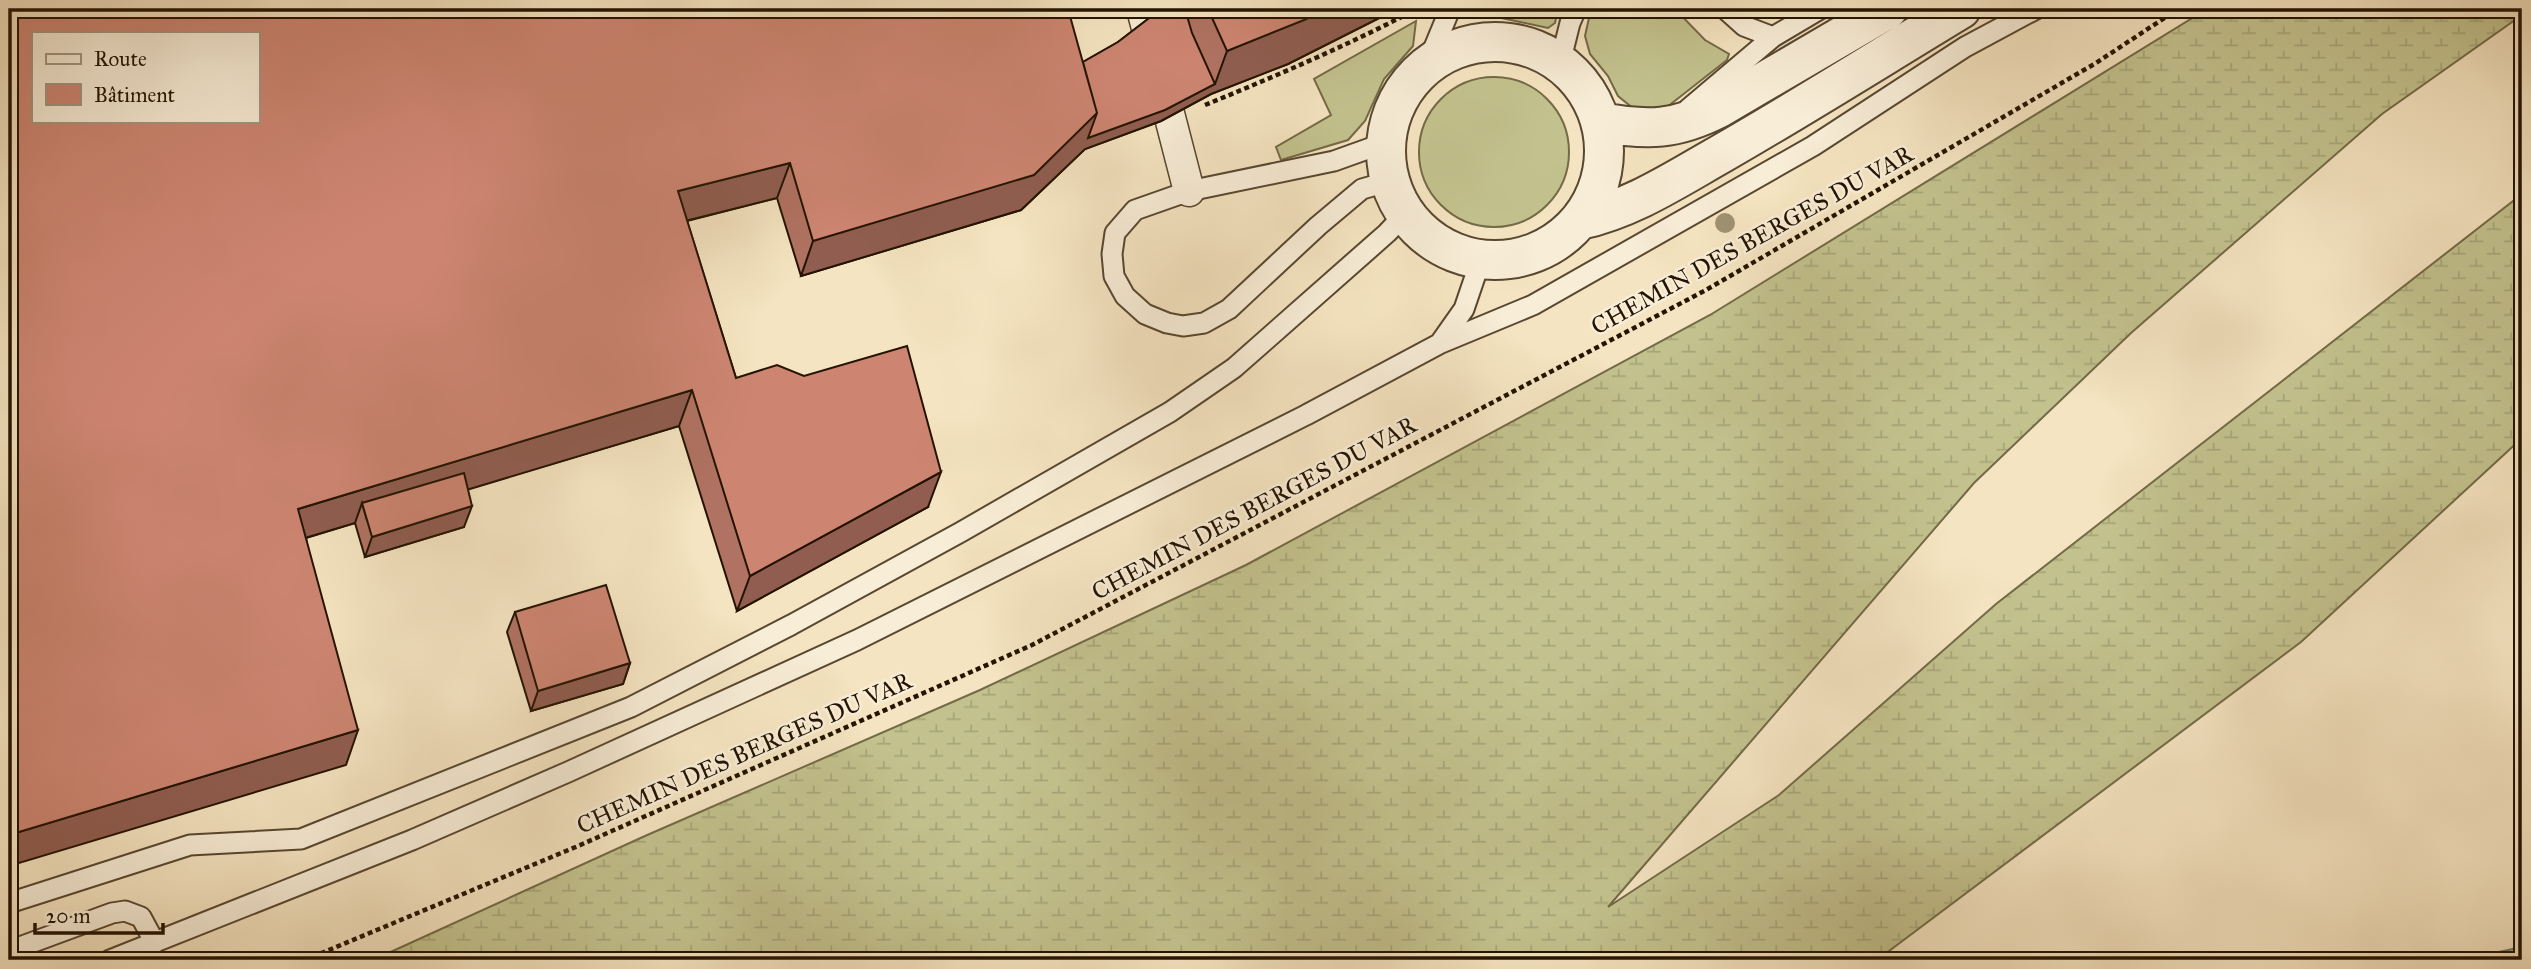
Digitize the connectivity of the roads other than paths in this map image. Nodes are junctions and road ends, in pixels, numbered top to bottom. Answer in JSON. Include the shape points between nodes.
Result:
{"nodes":[{"id":1,"x":1142,"y":9,"type":"edge"},
{"id":2,"x":1450,"y":9,"type":"edge"},
{"id":3,"x":1576,"y":9,"type":"edge"},
{"id":4,"x":1725,"y":9,"type":"edge"},
{"id":5,"x":1820,"y":9,"type":"edge"},
{"id":6,"x":1888,"y":9,"type":"edge"},
{"id":7,"x":1961,"y":9,"type":"edge"},
{"id":8,"x":2036,"y":9,"type":"edge"},
{"id":9,"x":1773,"y":37,"type":"junction"},
{"id":10,"x":1167,"y":52,"type":"junction"},
{"id":11,"x":1560,"y":63,"type":"junction"},
{"id":12,"x":1123,"y":67,"type":"edge"},
{"id":13,"x":1426,"y":67,"type":"junction"},
{"id":14,"x":1600,"y":122,"type":"junction"},
{"id":15,"x":1660,"y":128,"type":"junction"},
{"id":16,"x":1387,"y":142,"type":"junction"},
{"id":17,"x":1189,"y":191,"type":"junction"},
{"id":18,"x":1398,"y":197,"type":"junction"},
{"id":19,"x":1580,"y":220,"type":"junction"},
{"id":20,"x":1481,"y":259,"type":"junction"},
{"id":21,"x":1439,"y":344,"type":"junction"},
{"id":22,"x":9,"y":903,"type":"edge"},
{"id":23,"x":155,"y":943,"type":"junction"},
{"id":24,"x":9,"y":951,"type":"edge"},
{"id":25,"x":110,"y":960,"type":"edge"}],
"edges":[{"from":1,"to":10,"type":"street"},
{"from":2,"to":13,"type":"lane"},
{"from":3,"to":11,"type":"lane"},
{"from":4,"to":9,"type":"lane","via":[[1744,26]]},
{"from":5,"to":9,"type":"lane"},
{"from":6,"to":15,"type":"street","via":[[1719,108],[1693,121]]},
{"from":7,"to":19,"type":"street","via":[[1670,183],[1609,214]]},
{"from":8,"to":21,"type":"lane","via":[[1965,47],[1813,146],[1534,305]]},
{"from":9,"to":15,"type":"lane"},
{"from":10,"to":12,"type":"street"},
{"from":10,"to":17,"type":"street","via":[[1171,119]]},
{"from":11,"to":13,"type":"street","via":[[1528,47],[1492,42],[1457,49]]},
{"from":11,"to":14,"type":"street","via":[[1585,90]]},
{"from":13,"to":16,"type":"street","via":[[1406,88],[1393,113]]},
{"from":14,"to":15,"type":"street"},
{"from":14,"to":19,"type":"street","via":[[1604,158],[1598,191]]},
{"from":16,"to":17,"type":"lane","via":[[1334,161]]},
{"from":16,"to":18,"type":"street"},
{"from":17,"to":18,"type":"lane","via":[[1135,209],[1115,233],[1112,254],[1114,276],[1125,296],[1145,314],[1183,326],[1204,323],[1229,309],[1362,189]]},
{"from":18,"to":20,"type":"street","via":[[1428,238],[1458,254]]},
{"from":18,"to":22,"type":"lane","via":[[1387,233],[1234,368],[1170,412],[961,532],[631,707],[301,839],[190,845]]},
{"from":19,"to":20,"type":"street","via":[[1556,243],[1524,257]]},
{"from":20,"to":21,"type":"lane","via":[[1464,309]]},
{"from":21,"to":23,"type":"lane","via":[[857,640],[412,840]]},
{"from":23,"to":24,"type":"lane","via":[[141,917],[125,911]]},
{"from":23,"to":25,"type":"lane"}]}
